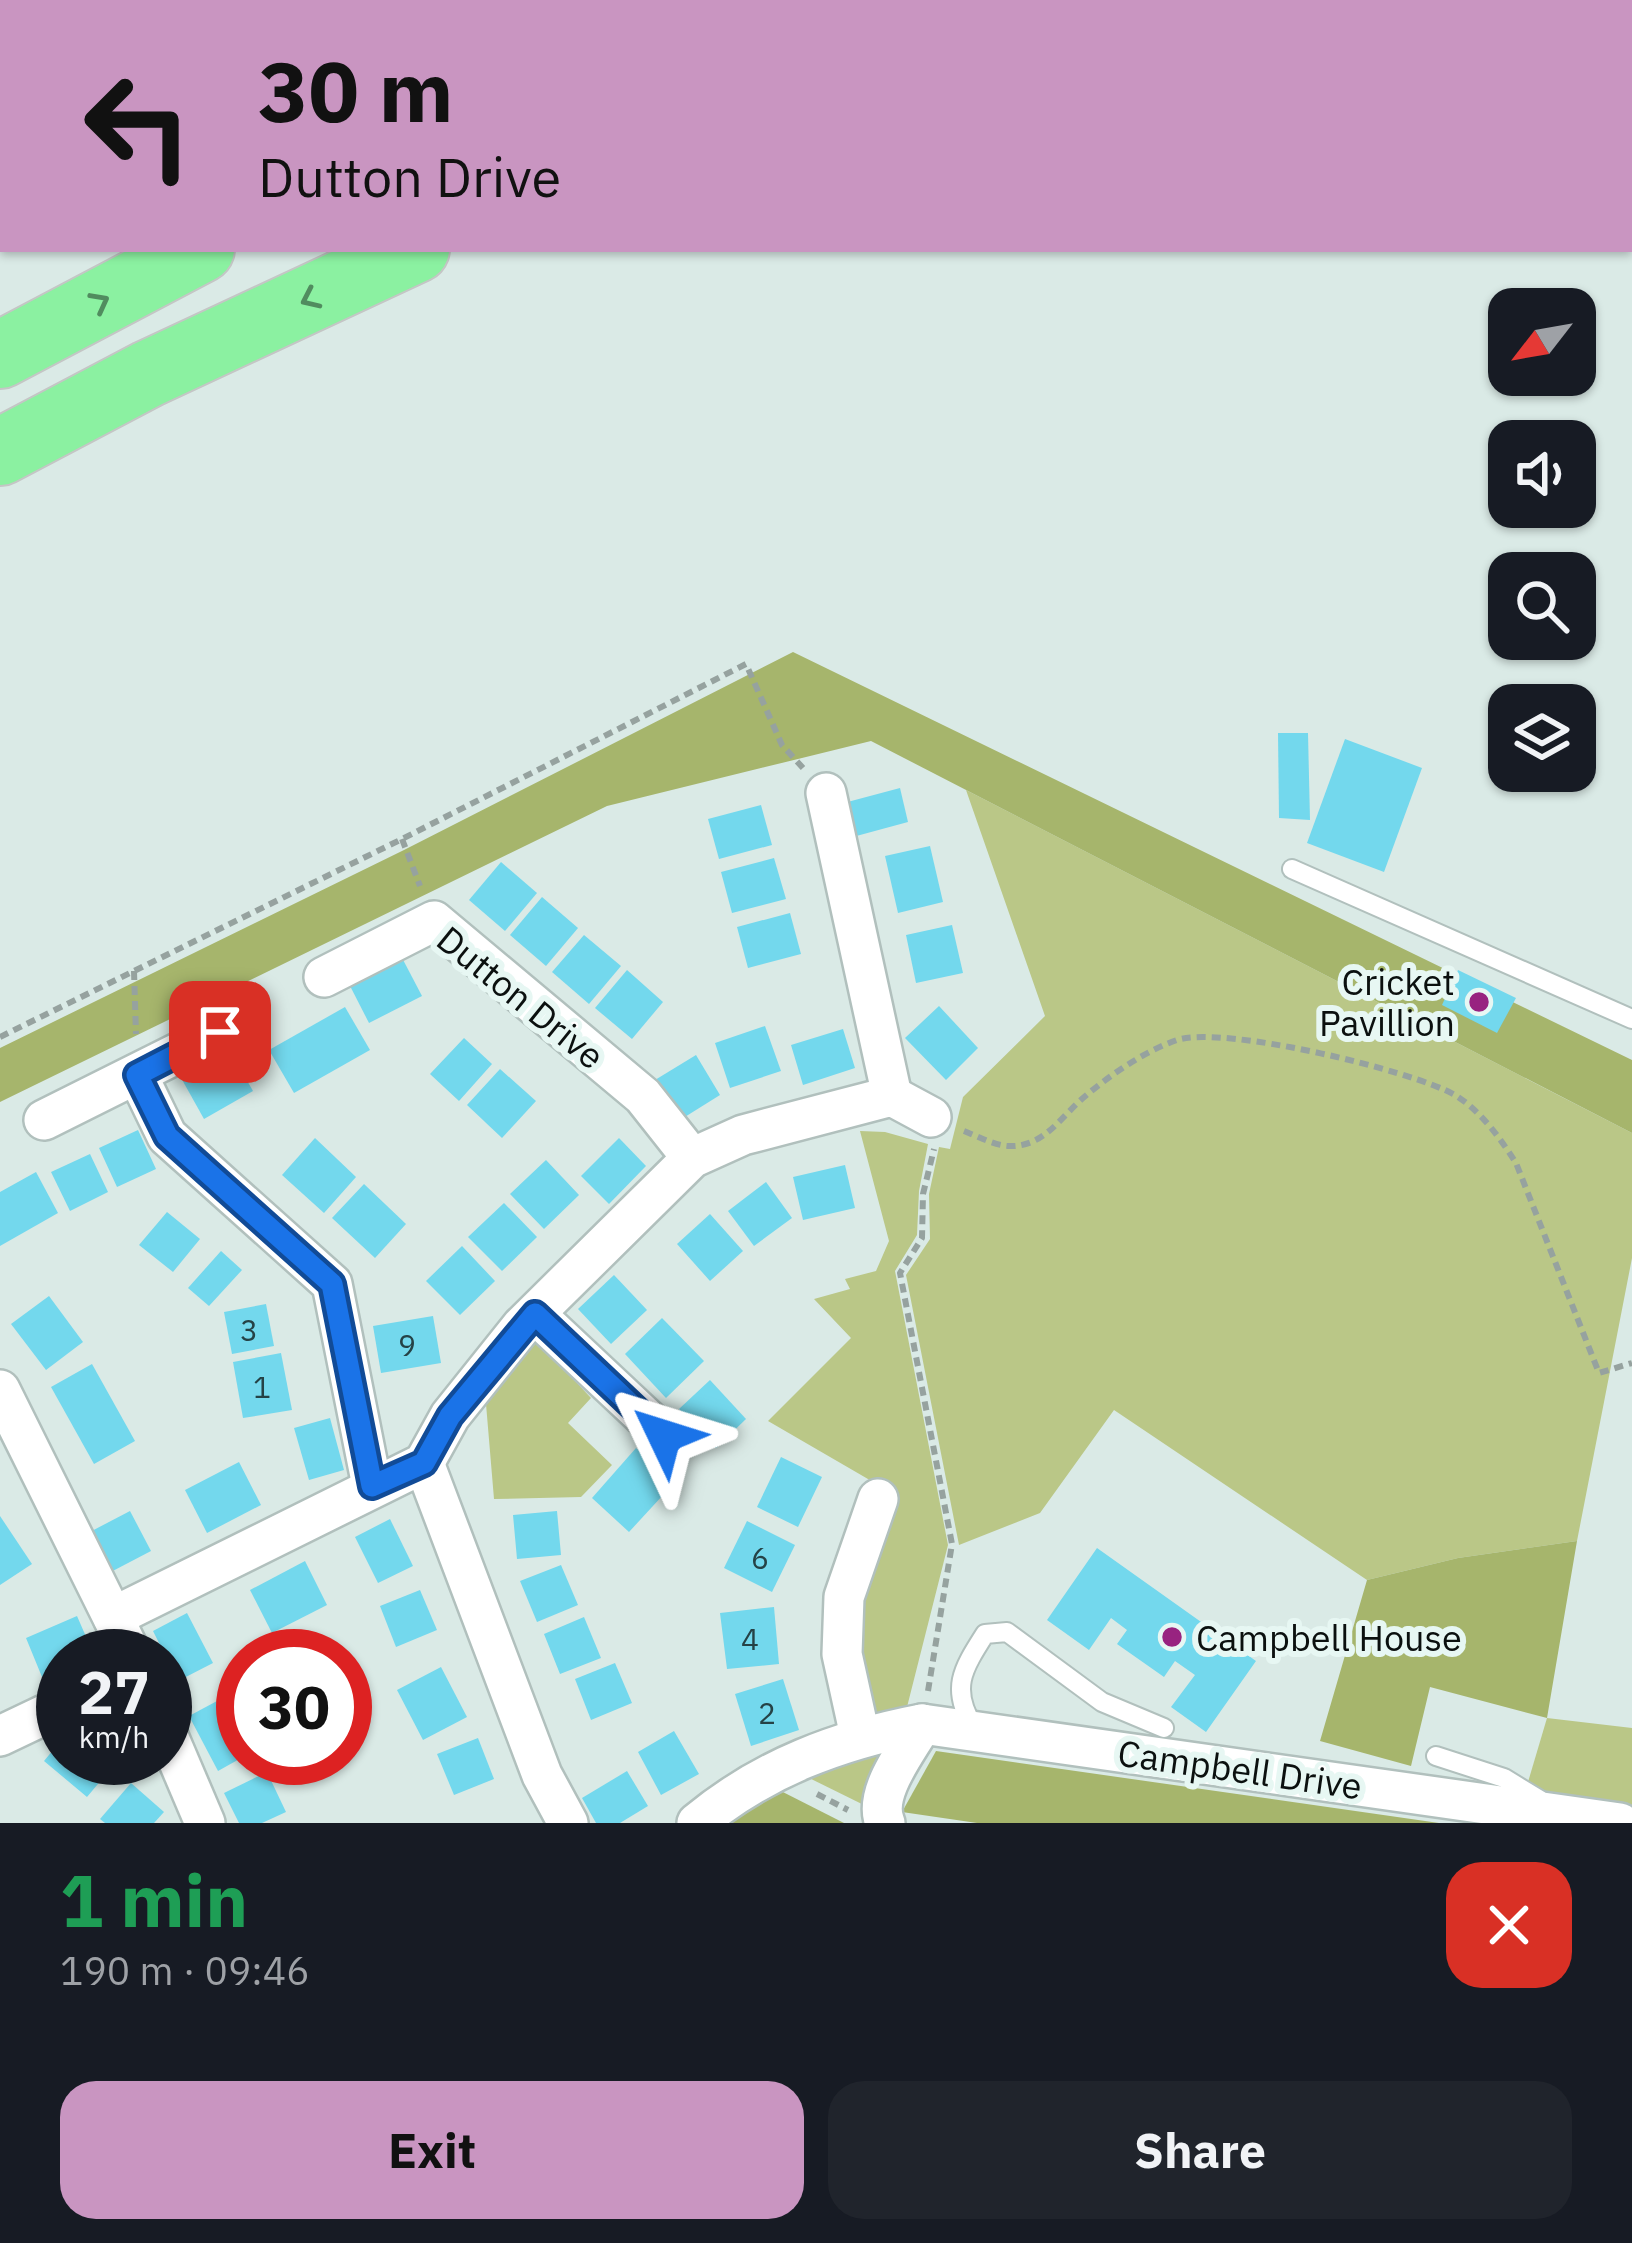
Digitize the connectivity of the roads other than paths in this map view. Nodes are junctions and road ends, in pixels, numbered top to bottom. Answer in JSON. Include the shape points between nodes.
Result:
{"nodes":[{"id":1,"x":195,"y":252,"type":"edge"},
{"id":2,"x":410,"y":252,"type":"edge"},
{"id":3,"x":0,"y":355,"type":"edge"},
{"id":4,"x":0,"y":452,"type":"edge"},
{"id":5,"x":826,"y":793,"type":"road end"},
{"id":6,"x":1292,"y":869,"type":"dead end"},
{"id":7,"x":324,"y":977,"type":"dead end"},
{"id":8,"x":1632,"y":1018,"type":"edge"},
{"id":9,"x":220,"y":1032,"type":"dead end"},
{"id":10,"x":137,"y":1075,"type":"junction"},
{"id":11,"x":892,"y":1096,"type":"junction"},
{"id":12,"x":931,"y":1118,"type":"road end"},
{"id":13,"x":44,"y":1120,"type":"dead end"},
{"id":14,"x":692,"y":1158,"type":"junction"},
{"id":15,"x":535,"y":1314,"type":"junction"},
{"id":16,"x":0,"y":1390,"type":"edge"},
{"id":17,"x":450,"y":1416,"type":"junction"},
{"id":18,"x":664,"y":1436,"type":"dead end"},
{"id":19,"x":424,"y":1463,"type":"junction"},
{"id":20,"x":372,"y":1486,"type":"junction"},
{"id":21,"x":878,"y":1499,"type":"dead end"},
{"id":22,"x":463,"y":1574,"type":"junction"},
{"id":23,"x":113,"y":1617,"type":"junction"},
{"id":24,"x":119,"y":1629,"type":"edge"},
{"id":25,"x":36,"y":1719,"type":"edge"},
{"id":26,"x":922,"y":1724,"type":"junction"},
{"id":27,"x":1164,"y":1728,"type":"dead end"},
{"id":28,"x":977,"y":1732,"type":"junction"},
{"id":29,"x":0,"y":1736,"type":"edge"},
{"id":30,"x":860,"y":1736,"type":"junction"},
{"id":31,"x":1436,"y":1756,"type":"dead end"},
{"id":32,"x":189,"y":1785,"type":"edge"},
{"id":33,"x":1564,"y":1815,"type":"junction"},
{"id":34,"x":869,"y":1818,"type":"edge"},
{"id":35,"x":205,"y":1823,"type":"edge"},
{"id":36,"x":568,"y":1823,"type":"edge"},
{"id":37,"x":697,"y":1823,"type":"edge"},
{"id":38,"x":1620,"y":1823,"type":"edge"}],
"edges":[{"from":3,"to":1,"type":"highway","one_way":true},
{"from":2,"to":4,"type":"highway","one_way":true},
{"from":5,"to":11,"type":"street"},
{"from":6,"to":8,"type":"lane"},
{"from":7,"to":14,"type":"street","name":"Dutton Drive","via":[[434,921],[643,1096]]},
{"from":9,"to":10,"type":"street"},
{"from":10,"to":13,"type":"street"},
{"from":10,"to":20,"type":"street","via":[[167,1136],[332,1284]]},
{"from":11,"to":12,"type":"street"},
{"from":11,"to":14,"type":"street","via":[[743,1135]]},
{"from":14,"to":15,"type":"street"},
{"from":15,"to":17,"type":"street"},
{"from":15,"to":18,"type":"street"},
{"from":16,"to":23,"type":"street"},
{"from":17,"to":19,"type":"street"},
{"from":17,"to":22,"type":"street"},
{"from":19,"to":20,"type":"street"},
{"from":19,"to":22,"type":"street"},
{"from":20,"to":23,"type":"street"},
{"from":21,"to":30,"type":"street","via":[[844,1597],[842,1654]]},
{"from":22,"to":36,"type":"street"},
{"from":23,"to":24,"type":"street"},
{"from":25,"to":29,"type":"street"},
{"from":26,"to":28,"type":"street","name":"Campbell Drive"},
{"from":26,"to":30,"type":"street","name":"Campbell Drive"},
{"from":26,"to":34,"type":"street","via":[[880,1812]]},
{"from":27,"to":28,"type":"lane","via":[[1102,1702],[1007,1632],[985,1634],[963,1668],[960,1705]]},
{"from":28,"to":33,"type":"street","name":"Campbell Drive"},
{"from":30,"to":37,"type":"street","name":"Campbell Drive","via":[[772,1770]]},
{"from":31,"to":33,"type":"lane","via":[[1504,1778]]},
{"from":32,"to":35,"type":"street"},
{"from":33,"to":38,"type":"street","name":"Campbell Drive"}]}
